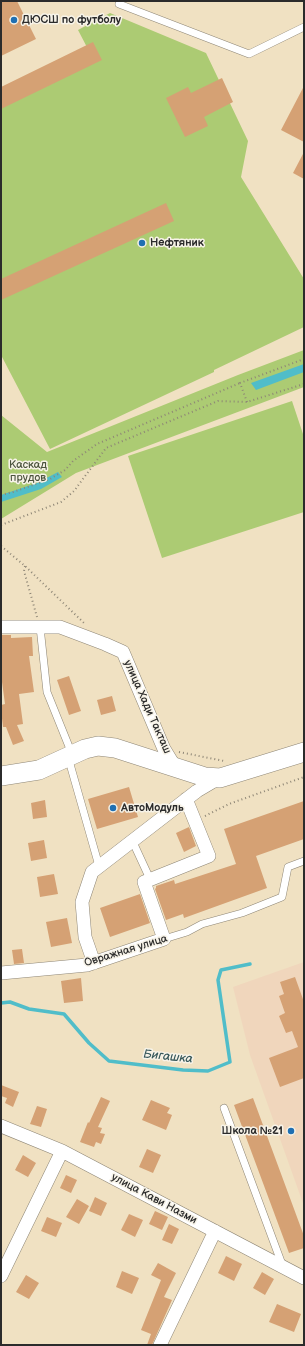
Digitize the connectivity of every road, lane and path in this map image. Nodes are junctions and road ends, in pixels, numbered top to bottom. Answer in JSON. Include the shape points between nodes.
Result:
{"nodes":[{"id":1,"x":119,"y":4,"type":"dead end"},
{"id":2,"x":304,"y":27,"type":"edge"},
{"id":3,"x":304,"y":359,"type":"edge"},
{"id":4,"x":240,"y":383,"type":"junction"},
{"id":5,"x":304,"y":384,"type":"edge"},
{"id":6,"x":247,"y":402,"type":"junction"},
{"id":7,"x":1,"y":495,"type":"edge"},
{"id":8,"x":1,"y":525,"type":"edge"},
{"id":9,"x":1,"y":546,"type":"edge"},
{"id":10,"x":25,"y":566,"type":"junction"},
{"id":11,"x":1,"y":627,"type":"edge"},
{"id":12,"x":40,"y":627,"type":"junction"},
{"id":13,"x":88,"y":627,"type":"dead end"},
{"id":14,"x":164,"y":749,"type":"junction"},
{"id":15,"x":304,"y":752,"type":"edge"},
{"id":16,"x":70,"y":756,"type":"junction"},
{"id":17,"x":230,"y":763,"type":"dead end"},
{"id":18,"x":175,"y":767,"type":"junction"},
{"id":19,"x":1,"y":776,"type":"edge"},
{"id":20,"x":304,"y":777,"type":"edge"},
{"id":21,"x":220,"y":778,"type":"junction"},
{"id":22,"x":186,"y":799,"type":"junction"},
{"id":23,"x":195,"y":820,"type":"junction"},
{"id":24,"x":132,"y":840,"type":"junction"},
{"id":25,"x":304,"y":861,"type":"edge"},
{"id":26,"x":99,"y":866,"type":"junction"},
{"id":27,"x":150,"y":880,"type":"junction"},
{"id":28,"x":164,"y":939,"type":"junction"},
{"id":29,"x":94,"y":962,"type":"junction"},
{"id":30,"x":1,"y":973,"type":"edge"},
{"id":31,"x":224,"y":1108,"type":"dead end"},
{"id":32,"x":1,"y":1126,"type":"edge"},
{"id":33,"x":62,"y":1151,"type":"junction"},
{"id":34,"x":215,"y":1231,"type":"junction"},
{"id":35,"x":283,"y":1268,"type":"junction"},
{"id":36,"x":1,"y":1276,"type":"edge"},
{"id":37,"x":304,"y":1278,"type":"edge"},
{"id":38,"x":160,"y":1345,"type":"edge"}],
"edges":[{"from":1,"to":2,"type":"lane","via":[[249,54]]},
{"from":3,"to":4,"type":"path"},
{"from":4,"to":6,"type":"path"},
{"from":4,"to":7,"type":"path","via":[[97,444],[50,479]]},
{"from":5,"to":6,"type":"path"},
{"from":6,"to":8,"type":"path","via":[[218,401],[106,448],[74,491],[61,502]]},
{"from":9,"to":10,"type":"path"},
{"from":10,"to":12,"type":"path","via":[[24,571]]},
{"from":10,"to":13,"type":"path"},
{"from":11,"to":12,"type":"street","name":"улица Хади Такташ"},
{"from":12,"to":14,"type":"street","name":"улица Хади Такташ","via":[[60,627],[123,652]]},
{"from":12,"to":16,"type":"lane","via":[[47,692]]},
{"from":14,"to":17,"type":"path"},
{"from":14,"to":18,"type":"street","name":"улица Хади Такташ"},
{"from":15,"to":21,"type":"street"},
{"from":16,"to":18,"type":"street","via":[[98,746],[115,748]]},
{"from":16,"to":19,"type":"street","via":[[39,770]]},
{"from":16,"to":26,"type":"lane"},
{"from":18,"to":21,"type":"street","via":[[205,777]]},
{"from":20,"to":23,"type":"path","via":[[229,804]]},
{"from":21,"to":22,"type":"street"},
{"from":22,"to":23,"type":"street"},
{"from":22,"to":24,"type":"street"},
{"from":23,"to":27,"type":"street","via":[[209,856]]},
{"from":24,"to":26,"type":"street"},
{"from":24,"to":27,"type":"lane"},
{"from":25,"to":28,"type":"lane","name":"Овражная улица","via":[[288,867],[282,897]]},
{"from":26,"to":29,"type":"street","via":[[92,872],[82,902],[85,937]]},
{"from":27,"to":28,"type":"street","via":[[144,882]]},
{"from":28,"to":29,"type":"street","name":"Овражная улица"},
{"from":29,"to":30,"type":"street","name":"Овражная улица","via":[[87,965]]},
{"from":31,"to":35,"type":"lane"},
{"from":32,"to":33,"type":"street","name":"улица Кави Назми"},
{"from":33,"to":34,"type":"street","name":"улица Кави Назми"},
{"from":33,"to":36,"type":"street"},
{"from":34,"to":35,"type":"street","name":"улица Кави Назми"},
{"from":34,"to":38,"type":"street"},
{"from":35,"to":37,"type":"street","name":"улица Кави Назми"}]}
